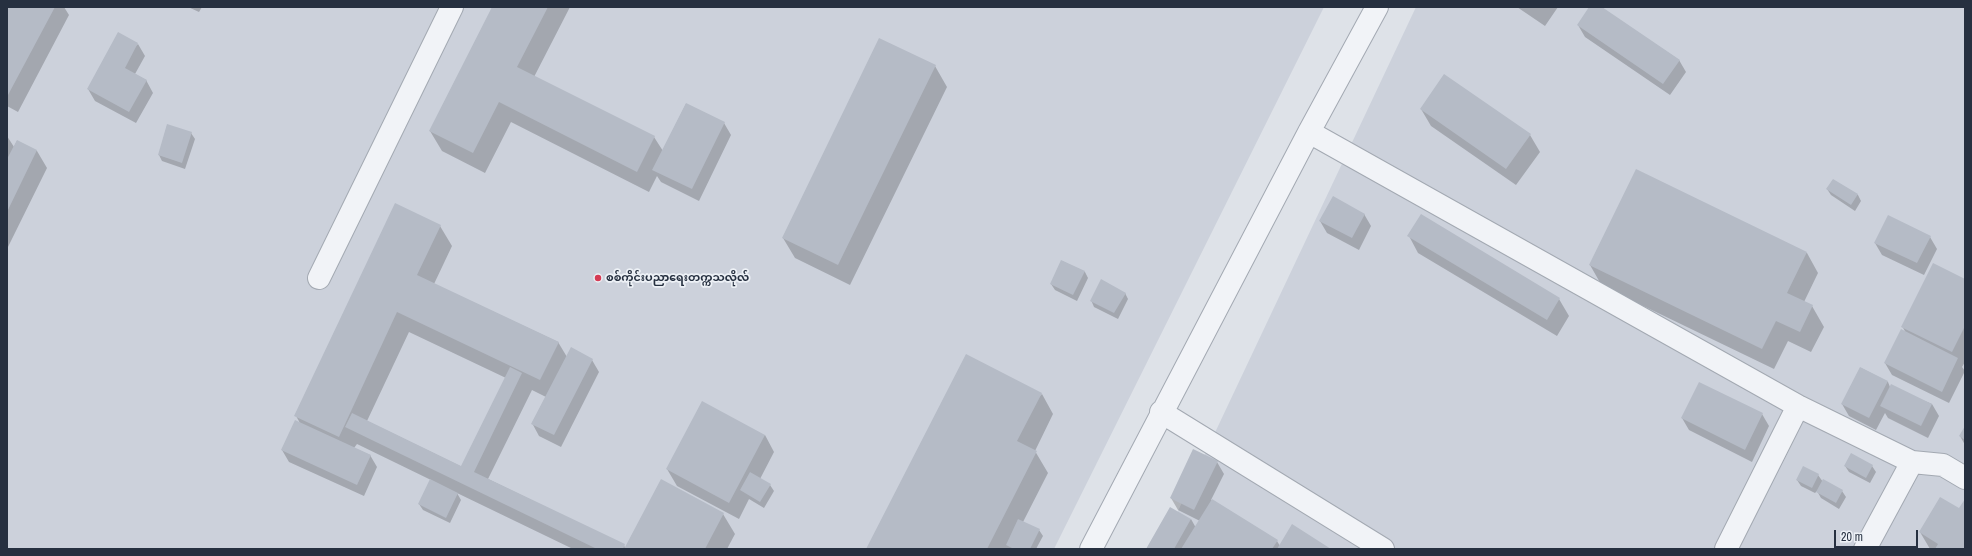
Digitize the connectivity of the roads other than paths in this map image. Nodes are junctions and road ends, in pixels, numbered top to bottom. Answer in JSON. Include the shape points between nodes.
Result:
{"nodes":[{"id":1,"x":452,"y":7,"type":"edge"},
{"id":2,"x":1377,"y":7,"type":"edge"},
{"id":3,"x":1309,"y":132,"type":"junction"},
{"id":4,"x":319,"y":278,"type":"dead end"},
{"id":5,"x":1798,"y":406,"type":"junction"},
{"id":6,"x":1161,"y":412,"type":"junction"},
{"id":7,"x":1912,"y":462,"type":"junction"},
{"id":8,"x":1965,"y":478,"type":"edge"},
{"id":9,"x":1091,"y":549,"type":"edge"},
{"id":10,"x":1383,"y":549,"type":"edge"},
{"id":11,"x":1726,"y":549,"type":"edge"},
{"id":12,"x":1865,"y":549,"type":"edge"}],
"edges":[{"from":1,"to":4,"type":"street"},
{"from":2,"to":3,"type":"street"},
{"from":3,"to":5,"type":"street"},
{"from":3,"to":6,"type":"street"},
{"from":5,"to":7,"type":"street"},
{"from":5,"to":11,"type":"street"},
{"from":6,"to":9,"type":"street"},
{"from":6,"to":10,"type":"street"},
{"from":7,"to":8,"type":"street","via":[[1943,466]]},
{"from":7,"to":12,"type":"street"}]}
